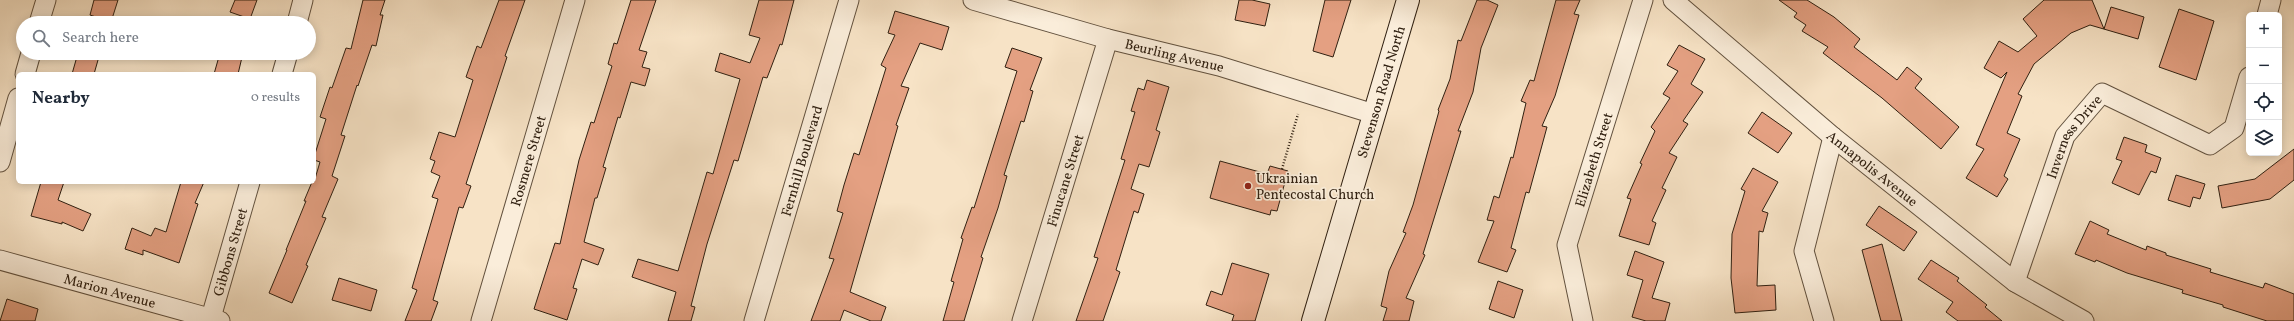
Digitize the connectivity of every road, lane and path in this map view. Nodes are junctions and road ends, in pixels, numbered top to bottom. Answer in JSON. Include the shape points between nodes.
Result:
{"nodes":[{"id":1,"x":46,"y":0,"type":"edge"},
{"id":2,"x":303,"y":0,"type":"edge"},
{"id":3,"x":575,"y":0,"type":"edge"},
{"id":4,"x":849,"y":0,"type":"edge"},
{"id":5,"x":973,"y":0,"type":"edge"},
{"id":6,"x":1408,"y":0,"type":"edge"},
{"id":7,"x":1643,"y":0,"type":"edge"},
{"id":8,"x":1673,"y":0,"type":"edge"},
{"id":9,"x":2271,"y":0,"type":"edge"},
{"id":10,"x":2268,"y":12,"type":"edge"},
{"id":11,"x":41,"y":16,"type":"edge"},
{"id":12,"x":298,"y":16,"type":"edge"},
{"id":13,"x":1108,"y":39,"type":"junction"},
{"id":14,"x":29,"y":60,"type":"edge"},
{"id":15,"x":286,"y":60,"type":"edge"},
{"id":16,"x":26,"y":72,"type":"edge"},
{"id":17,"x":283,"y":72,"type":"edge"},
{"id":18,"x":2247,"y":84,"type":"edge"},
{"id":19,"x":16,"y":105,"type":"edge"},
{"id":20,"x":1298,"y":114,"type":"dead end"},
{"id":21,"x":1374,"y":114,"type":"junction"},
{"id":22,"x":1833,"y":137,"type":"junction"},
{"id":23,"x":0,"y":162,"type":"edge"},
{"id":24,"x":1282,"y":169,"type":"dead end"},
{"id":25,"x":249,"y":184,"type":"edge"},
{"id":26,"x":0,"y":260,"type":"edge"},
{"id":27,"x":2015,"y":282,"type":"junction"},
{"id":28,"x":213,"y":320,"type":"edge"},
{"id":29,"x":481,"y":321,"type":"edge"},
{"id":30,"x":754,"y":321,"type":"edge"},
{"id":31,"x":1022,"y":321,"type":"edge"},
{"id":32,"x":1313,"y":321,"type":"edge"},
{"id":33,"x":1583,"y":321,"type":"edge"},
{"id":34,"x":1824,"y":321,"type":"edge"},
{"id":35,"x":2084,"y":321,"type":"edge"}],
"edges":[{"from":1,"to":11,"type":"street"},
{"from":2,"to":12,"type":"street"},
{"from":3,"to":29,"type":"street","name":"Rosmere Street"},
{"from":4,"to":30,"type":"street","name":"Fernhill Boulevard"},
{"from":5,"to":13,"type":"street","name":"Beurling Avenue"},
{"from":6,"to":21,"type":"main road","name":"Stevenson Road North"},
{"from":7,"to":33,"type":"street","name":"Elizabeth Street","via":[[1567,245]]},
{"from":8,"to":22,"type":"street","name":"Annapolis Avenue"},
{"from":9,"to":10,"type":"street"},
{"from":13,"to":21,"type":"street","name":"Beurling Avenue","via":[[1219,66]]},
{"from":13,"to":31,"type":"street","name":"Finucane Street"},
{"from":14,"to":16,"type":"street"},
{"from":15,"to":17,"type":"street"},
{"from":18,"to":27,"type":"street","name":"Inverness Drive","via":[[2234,128],[2210,145],[2102,93],[2066,136]]},
{"from":19,"to":23,"type":"street"},
{"from":20,"to":24,"type":"path"},
{"from":21,"to":32,"type":"main road","name":"Stevenson Road North"},
{"from":22,"to":27,"type":"street","name":"Annapolis Avenue"},
{"from":22,"to":34,"type":"street","via":[[1804,251]]},
{"from":25,"to":28,"type":"street","name":"Gibbons Street"},
{"from":26,"to":28,"type":"street","name":"Marion Avenue"},
{"from":27,"to":35,"type":"street","name":"Annapolis Avenue"}]}
